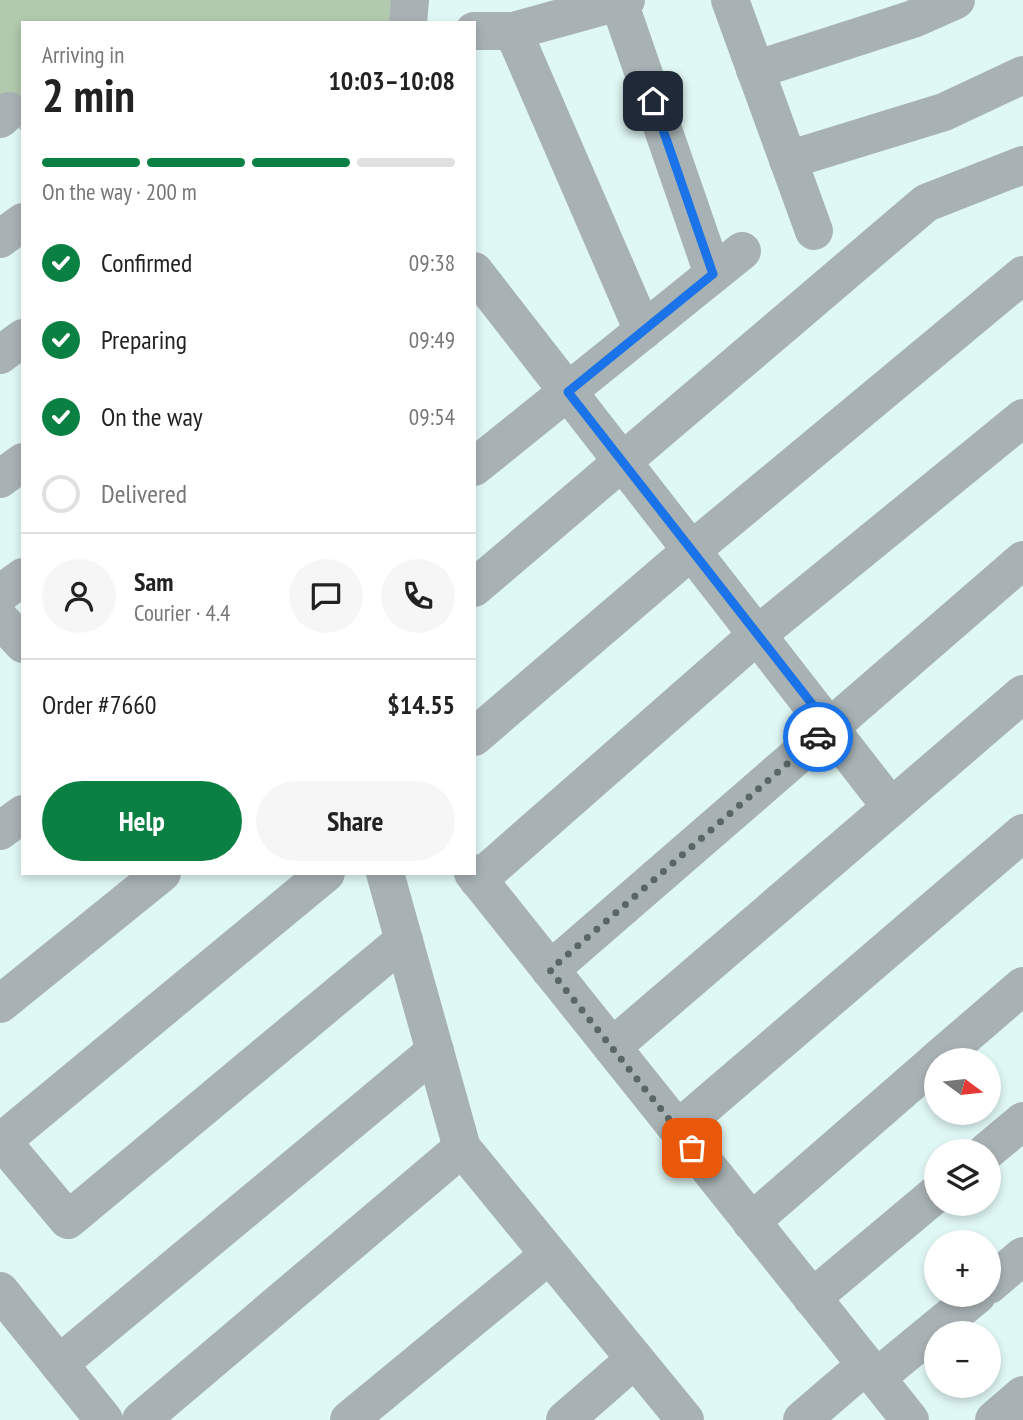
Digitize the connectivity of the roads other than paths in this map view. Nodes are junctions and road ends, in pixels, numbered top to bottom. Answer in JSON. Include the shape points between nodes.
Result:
{"nodes":[{"id":1,"x":410,"y":0,"type":"edge"},
{"id":2,"x":730,"y":0,"type":"edge"},
{"id":3,"x":956,"y":0,"type":"edge"},
{"id":4,"x":622,"y":1,"type":"edge"},
{"id":5,"x":408,"y":21,"type":"edge"},
{"id":6,"x":513,"y":31,"type":"junction"},
{"id":7,"x":476,"y":32,"type":"edge"},
{"id":8,"x":755,"y":69,"type":"junction"},
{"id":9,"x":1023,"y":75,"type":"edge"},
{"id":10,"x":788,"y":160,"type":"junction"},
{"id":11,"x":1023,"y":165,"type":"edge"},
{"id":12,"x":21,"y":223,"type":"edge"},
{"id":13,"x":814,"y":231,"type":"dead end"},
{"id":14,"x":0,"y":239,"type":"edge"},
{"id":15,"x":742,"y":251,"type":"dead end"},
{"id":16,"x":476,"y":274,"type":"edge"},
{"id":17,"x":713,"y":274,"type":"junction"},
{"id":18,"x":1023,"y":275,"type":"edge"},
{"id":19,"x":643,"y":331,"type":"junction"},
{"id":20,"x":21,"y":339,"type":"edge"},
{"id":21,"x":0,"y":355,"type":"edge"},
{"id":22,"x":568,"y":392,"type":"junction"},
{"id":23,"x":1023,"y":418,"type":"edge"},
{"id":24,"x":622,"y":462,"type":"junction"},
{"id":25,"x":21,"y":463,"type":"edge"},
{"id":26,"x":476,"y":465,"type":"edge"},
{"id":27,"x":0,"y":479,"type":"edge"},
{"id":28,"x":692,"y":550,"type":"junction"},
{"id":29,"x":1023,"y":560,"type":"edge"},
{"id":30,"x":21,"y":578,"type":"edge"},
{"id":31,"x":476,"y":586,"type":"edge"},
{"id":32,"x":0,"y":594,"type":"edge"},
{"id":33,"x":0,"y":619,"type":"edge"},
{"id":34,"x":757,"y":635,"type":"junction"},
{"id":35,"x":21,"y":641,"type":"edge"},
{"id":36,"x":1023,"y":694,"type":"edge"},
{"id":37,"x":830,"y":727,"type":"junction"},
{"id":38,"x":476,"y":735,"type":"edge"},
{"id":39,"x":891,"y":807,"type":"junction"},
{"id":40,"x":21,"y":815,"type":"edge"},
{"id":41,"x":0,"y":831,"type":"edge"},
{"id":42,"x":1023,"y":833,"type":"edge"},
{"id":43,"x":160,"y":875,"type":"edge"},
{"id":44,"x":324,"y":875,"type":"edge"},
{"id":45,"x":386,"y":875,"type":"edge"},
{"id":46,"x":475,"y":877,"type":"edge"},
{"id":47,"x":404,"y":940,"type":"junction"},
{"id":48,"x":550,"y":970,"type":"junction"},
{"id":49,"x":1023,"y":986,"type":"edge"},
{"id":50,"x":0,"y":1003,"type":"edge"},
{"id":51,"x":612,"y":1047,"type":"junction"},
{"id":52,"x":952,"y":1048,"type":"edge"},
{"id":53,"x":435,"y":1051,"type":"junction"},
{"id":54,"x":924,"y":1072,"type":"edge"},
{"id":55,"x":1023,"y":1121,"type":"edge"},
{"id":56,"x":678,"y":1129,"type":"junction"},
{"id":57,"x":1001,"y":1139,"type":"edge"},
{"id":58,"x":1,"y":1140,"type":"edge"},
{"id":59,"x":462,"y":1149,"type":"junction"},
{"id":60,"x":924,"y":1204,"type":"edge"},
{"id":61,"x":751,"y":1222,"type":"junction"},
{"id":62,"x":549,"y":1255,"type":"junction"},
{"id":63,"x":1023,"y":1256,"type":"edge"},
{"id":64,"x":1001,"y":1275,"type":"edge"},
{"id":65,"x":0,"y":1291,"type":"edge"},
{"id":66,"x":812,"y":1298,"type":"junction"},
{"id":67,"x":960,"y":1307,"type":"edge"},
{"id":68,"x":635,"y":1359,"type":"junction"},
{"id":69,"x":59,"y":1364,"type":"junction"},
{"id":70,"x":871,"y":1372,"type":"junction"},
{"id":71,"x":1023,"y":1395,"type":"edge"},
{"id":72,"x":104,"y":1420,"type":"edge"},
{"id":73,"x":141,"y":1420,"type":"edge"},
{"id":74,"x":349,"y":1420,"type":"edge"},
{"id":75,"x":565,"y":1420,"type":"edge"},
{"id":76,"x":685,"y":1420,"type":"edge"},
{"id":77,"x":802,"y":1420,"type":"edge"},
{"id":78,"x":910,"y":1420,"type":"edge"},
{"id":79,"x":993,"y":1420,"type":"edge"}],
"edges":[{"from":1,"to":5,"type":"street"},
{"from":2,"to":8,"type":"street"},
{"from":3,"to":8,"type":"street","via":[[913,19]]},
{"from":4,"to":6,"type":"street"},
{"from":4,"to":17,"type":"street"},
{"from":6,"to":7,"type":"street"},
{"from":6,"to":19,"type":"street"},
{"from":8,"to":10,"type":"street"},
{"from":9,"to":10,"type":"street","via":[[944,112]]},
{"from":10,"to":13,"type":"street"},
{"from":11,"to":24,"type":"street","via":[[926,203]]},
{"from":12,"to":14,"type":"street"},
{"from":15,"to":17,"type":"street"},
{"from":16,"to":22,"type":"street"},
{"from":17,"to":19,"type":"street"},
{"from":18,"to":28,"type":"street"},
{"from":19,"to":22,"type":"street"},
{"from":20,"to":21,"type":"street"},
{"from":22,"to":24,"type":"street"},
{"from":22,"to":26,"type":"street"},
{"from":23,"to":34,"type":"street"},
{"from":24,"to":28,"type":"street"},
{"from":24,"to":31,"type":"street"},
{"from":25,"to":27,"type":"street"},
{"from":28,"to":34,"type":"street"},
{"from":28,"to":38,"type":"street"},
{"from":29,"to":37,"type":"street"},
{"from":30,"to":32,"type":"street"},
{"from":33,"to":35,"type":"street"},
{"from":34,"to":37,"type":"street"},
{"from":34,"to":46,"type":"street"},
{"from":36,"to":39,"type":"street"},
{"from":37,"to":39,"type":"street"},
{"from":37,"to":48,"type":"street"},
{"from":39,"to":51,"type":"street"},
{"from":40,"to":41,"type":"street"},
{"from":42,"to":56,"type":"street"},
{"from":43,"to":50,"type":"street"},
{"from":44,"to":58,"type":"street"},
{"from":45,"to":47,"type":"street"},
{"from":46,"to":48,"type":"street"},
{"from":47,"to":53,"type":"street"},
{"from":47,"to":58,"type":"street","via":[[68,1220]]},
{"from":48,"to":51,"type":"street"},
{"from":49,"to":52,"type":"street"},
{"from":51,"to":56,"type":"street"},
{"from":53,"to":59,"type":"street"},
{"from":53,"to":69,"type":"street"},
{"from":54,"to":61,"type":"street"},
{"from":55,"to":57,"type":"street"},
{"from":56,"to":61,"type":"street"},
{"from":59,"to":62,"type":"street"},
{"from":59,"to":73,"type":"street"},
{"from":60,"to":66,"type":"street"},
{"from":61,"to":66,"type":"street"},
{"from":62,"to":68,"type":"street"},
{"from":62,"to":74,"type":"street"},
{"from":63,"to":64,"type":"street"},
{"from":65,"to":69,"type":"street"},
{"from":66,"to":70,"type":"street"},
{"from":67,"to":70,"type":"street"},
{"from":68,"to":75,"type":"street"},
{"from":68,"to":76,"type":"street"},
{"from":69,"to":72,"type":"street"},
{"from":70,"to":77,"type":"street"},
{"from":70,"to":78,"type":"street"},
{"from":71,"to":79,"type":"street"}]}
